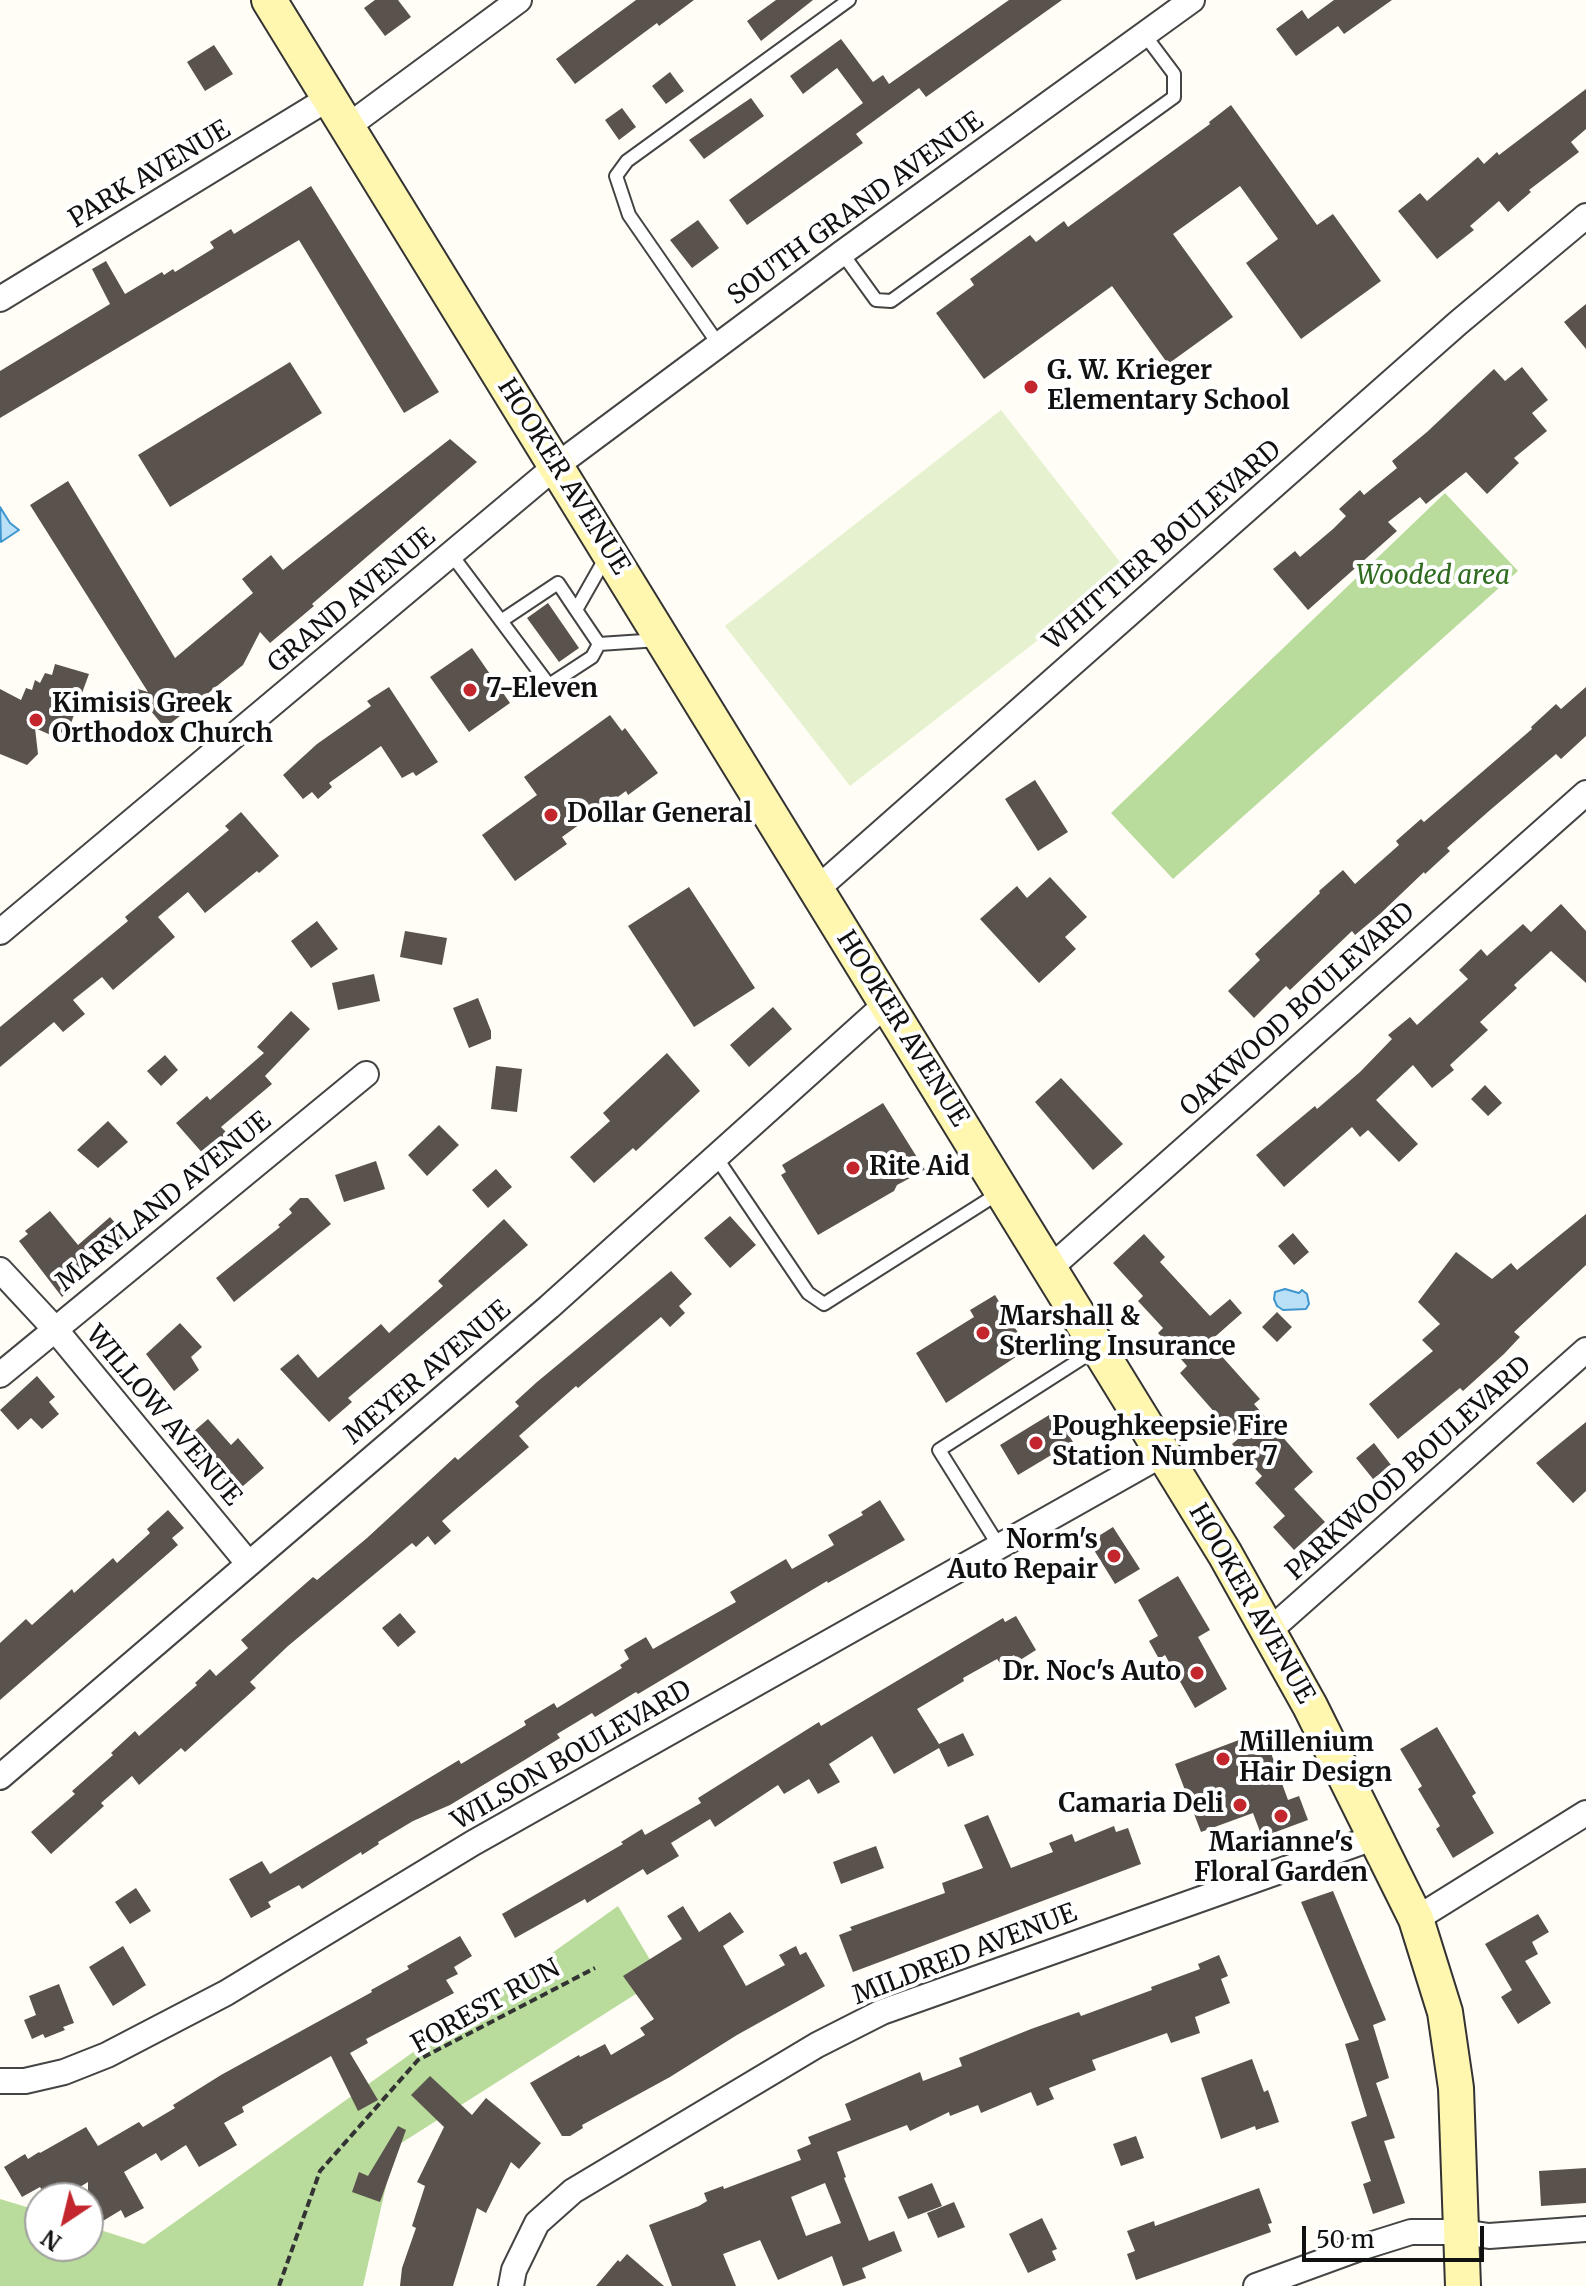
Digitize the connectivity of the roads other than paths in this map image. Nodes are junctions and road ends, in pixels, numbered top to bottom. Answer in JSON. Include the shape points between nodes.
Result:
{"nodes":[{"id":1,"x":269,"y":0,"type":"edge"},
{"id":2,"x":849,"y":0,"type":"edge"},
{"id":3,"x":1192,"y":0,"type":"edge"},
{"id":4,"x":509,"y":3,"type":"edge"},
{"id":5,"x":1144,"y":34,"type":"junction"},
{"id":6,"x":338,"y":112,"type":"junction"},
{"id":7,"x":1586,"y":216,"type":"edge"},
{"id":8,"x":842,"y":253,"type":"junction"},
{"id":9,"x":0,"y":299,"type":"edge"},
{"id":10,"x":719,"y":345,"type":"junction"},
{"id":11,"x":556,"y":466,"type":"junction"},
{"id":12,"x":608,"y":552,"type":"junction"},
{"id":13,"x":451,"y":554,"type":"junction"},
{"id":14,"x":576,"y":610,"type":"junction"},
{"id":15,"x":501,"y":621,"type":"junction"},
{"id":16,"x":662,"y":640,"type":"junction"},
{"id":17,"x":599,"y":644,"type":"junction"},
{"id":18,"x":1586,"y":793,"type":"edge"},
{"id":19,"x":816,"y":890,"type":"junction"},
{"id":20,"x":0,"y":932,"type":"edge"},
{"id":21,"x":886,"y":1004,"type":"junction"},
{"id":22,"x":366,"y":1074,"type":"dead end"},
{"id":23,"x":716,"y":1157,"type":"junction"},
{"id":24,"x":1002,"y":1192,"type":"junction"},
{"id":25,"x":1049,"y":1269,"type":"junction"},
{"id":26,"x":0,"y":1270,"type":"edge"},
{"id":27,"x":54,"y":1328,"type":"junction"},
{"id":28,"x":1098,"y":1348,"type":"junction"},
{"id":29,"x":1586,"y":1350,"type":"edge"},
{"id":30,"x":0,"y":1375,"type":"edge"},
{"id":31,"x":1163,"y":1454,"type":"junction"},
{"id":32,"x":999,"y":1546,"type":"junction"},
{"id":33,"x":248,"y":1563,"type":"junction"},
{"id":34,"x":1269,"y":1631,"type":"junction"},
{"id":35,"x":0,"y":1777,"type":"edge"},
{"id":36,"x":1586,"y":1813,"type":"edge"},
{"id":37,"x":1376,"y":1837,"type":"junction"},
{"id":38,"x":1416,"y":1919,"type":"junction"},
{"id":39,"x":0,"y":2081,"type":"edge"},
{"id":40,"x":1586,"y":2229,"type":"edge"},
{"id":41,"x":1462,"y":2232,"type":"junction"},
{"id":42,"x":511,"y":2286,"type":"edge"},
{"id":43,"x":1256,"y":2286,"type":"edge"},
{"id":44,"x":1463,"y":2286,"type":"edge"}],
"edges":[{"from":1,"to":6,"type":"street","name":"HOOKER AVENUE"},
{"from":2,"to":10,"type":"lane","via":[[627,161],[616,176],[629,215]]},
{"from":3,"to":5,"type":"street","name":"SOUTH GRAND AVENUE"},
{"from":4,"to":6,"type":"street","name":"PARK AVENUE"},
{"from":5,"to":8,"type":"street","name":"SOUTH GRAND AVENUE"},
{"from":5,"to":8,"type":"lane","via":[[1174,74],[1174,97],[891,301],[876,300]]},
{"from":6,"to":9,"type":"street","name":"PARK AVENUE"},
{"from":6,"to":11,"type":"street","name":"HOOKER AVENUE"},
{"from":7,"to":19,"type":"street","name":"WHITTIER BOULEVARD"},
{"from":8,"to":10,"type":"street","name":"SOUTH GRAND AVENUE"},
{"from":10,"to":11,"type":"street","name":"SOUTH GRAND AVENUE"},
{"from":11,"to":12,"type":"street","name":"HOOKER AVENUE"},
{"from":11,"to":13,"type":"street","name":"GRAND AVENUE"},
{"from":12,"to":14,"type":"lane"},
{"from":12,"to":16,"type":"street","name":"HOOKER AVENUE"},
{"from":13,"to":15,"type":"lane"},
{"from":13,"to":20,"type":"street","name":"GRAND AVENUE"},
{"from":14,"to":15,"type":"lane","via":[[558,583]]},
{"from":14,"to":17,"type":"lane"},
{"from":15,"to":17,"type":"lane","via":[[549,685],[592,657]]},
{"from":16,"to":17,"type":"lane"},
{"from":16,"to":19,"type":"street","name":"HOOKER AVENUE"},
{"from":18,"to":25,"type":"street","name":"OAKWOOD BOULEVARD"},
{"from":19,"to":21,"type":"street","name":"HOOKER AVENUE"},
{"from":21,"to":23,"type":"street","name":"MEYER AVENUE"},
{"from":21,"to":24,"type":"street","name":"HOOKER AVENUE"},
{"from":22,"to":27,"type":"street","name":"MARYLAND AVENUE"},
{"from":23,"to":24,"type":"lane","via":[[808,1293],[824,1304]]},
{"from":23,"to":33,"type":"street","name":"MEYER AVENUE"},
{"from":24,"to":25,"type":"street","name":"HOOKER AVENUE"},
{"from":25,"to":28,"type":"street","name":"HOOKER AVENUE"},
{"from":26,"to":27,"type":"street","name":"WILLOW AVENUE"},
{"from":27,"to":30,"type":"street","name":"MARYLAND AVENUE"},
{"from":27,"to":33,"type":"street","name":"WILLOW AVENUE"},
{"from":28,"to":31,"type":"street","name":"HOOKER AVENUE"},
{"from":28,"to":32,"type":"lane","via":[[939,1450]]},
{"from":29,"to":34,"type":"street","name":"PARKWOOD BOULEVARD"},
{"from":31,"to":32,"type":"street","name":"WILSON BOULEVARD"},
{"from":31,"to":34,"type":"street","name":"HOOKER AVENUE"},
{"from":32,"to":39,"type":"street","name":"WILSON BOULEVARD","via":[[473,1843],[226,1993],[64,2072]]},
{"from":33,"to":35,"type":"street","name":"MEYER AVENUE"},
{"from":34,"to":37,"type":"street","name":"HOOKER AVENUE"},
{"from":36,"to":38,"type":"street"},
{"from":37,"to":38,"type":"street","name":"HOOKER AVENUE"},
{"from":37,"to":42,"type":"street","name":"MILDRED AVENUE","via":[[882,2012],[573,2191],[537,2223]]},
{"from":38,"to":41,"type":"street","name":"HOOKER AVENUE","via":[[1445,2012],[1456,2088]]},
{"from":40,"to":41,"type":"street","via":[[1489,2236]]},
{"from":41,"to":43,"type":"street","via":[[1411,2232]]},
{"from":41,"to":44,"type":"street","name":"HOOKER AVENUE"}]}
